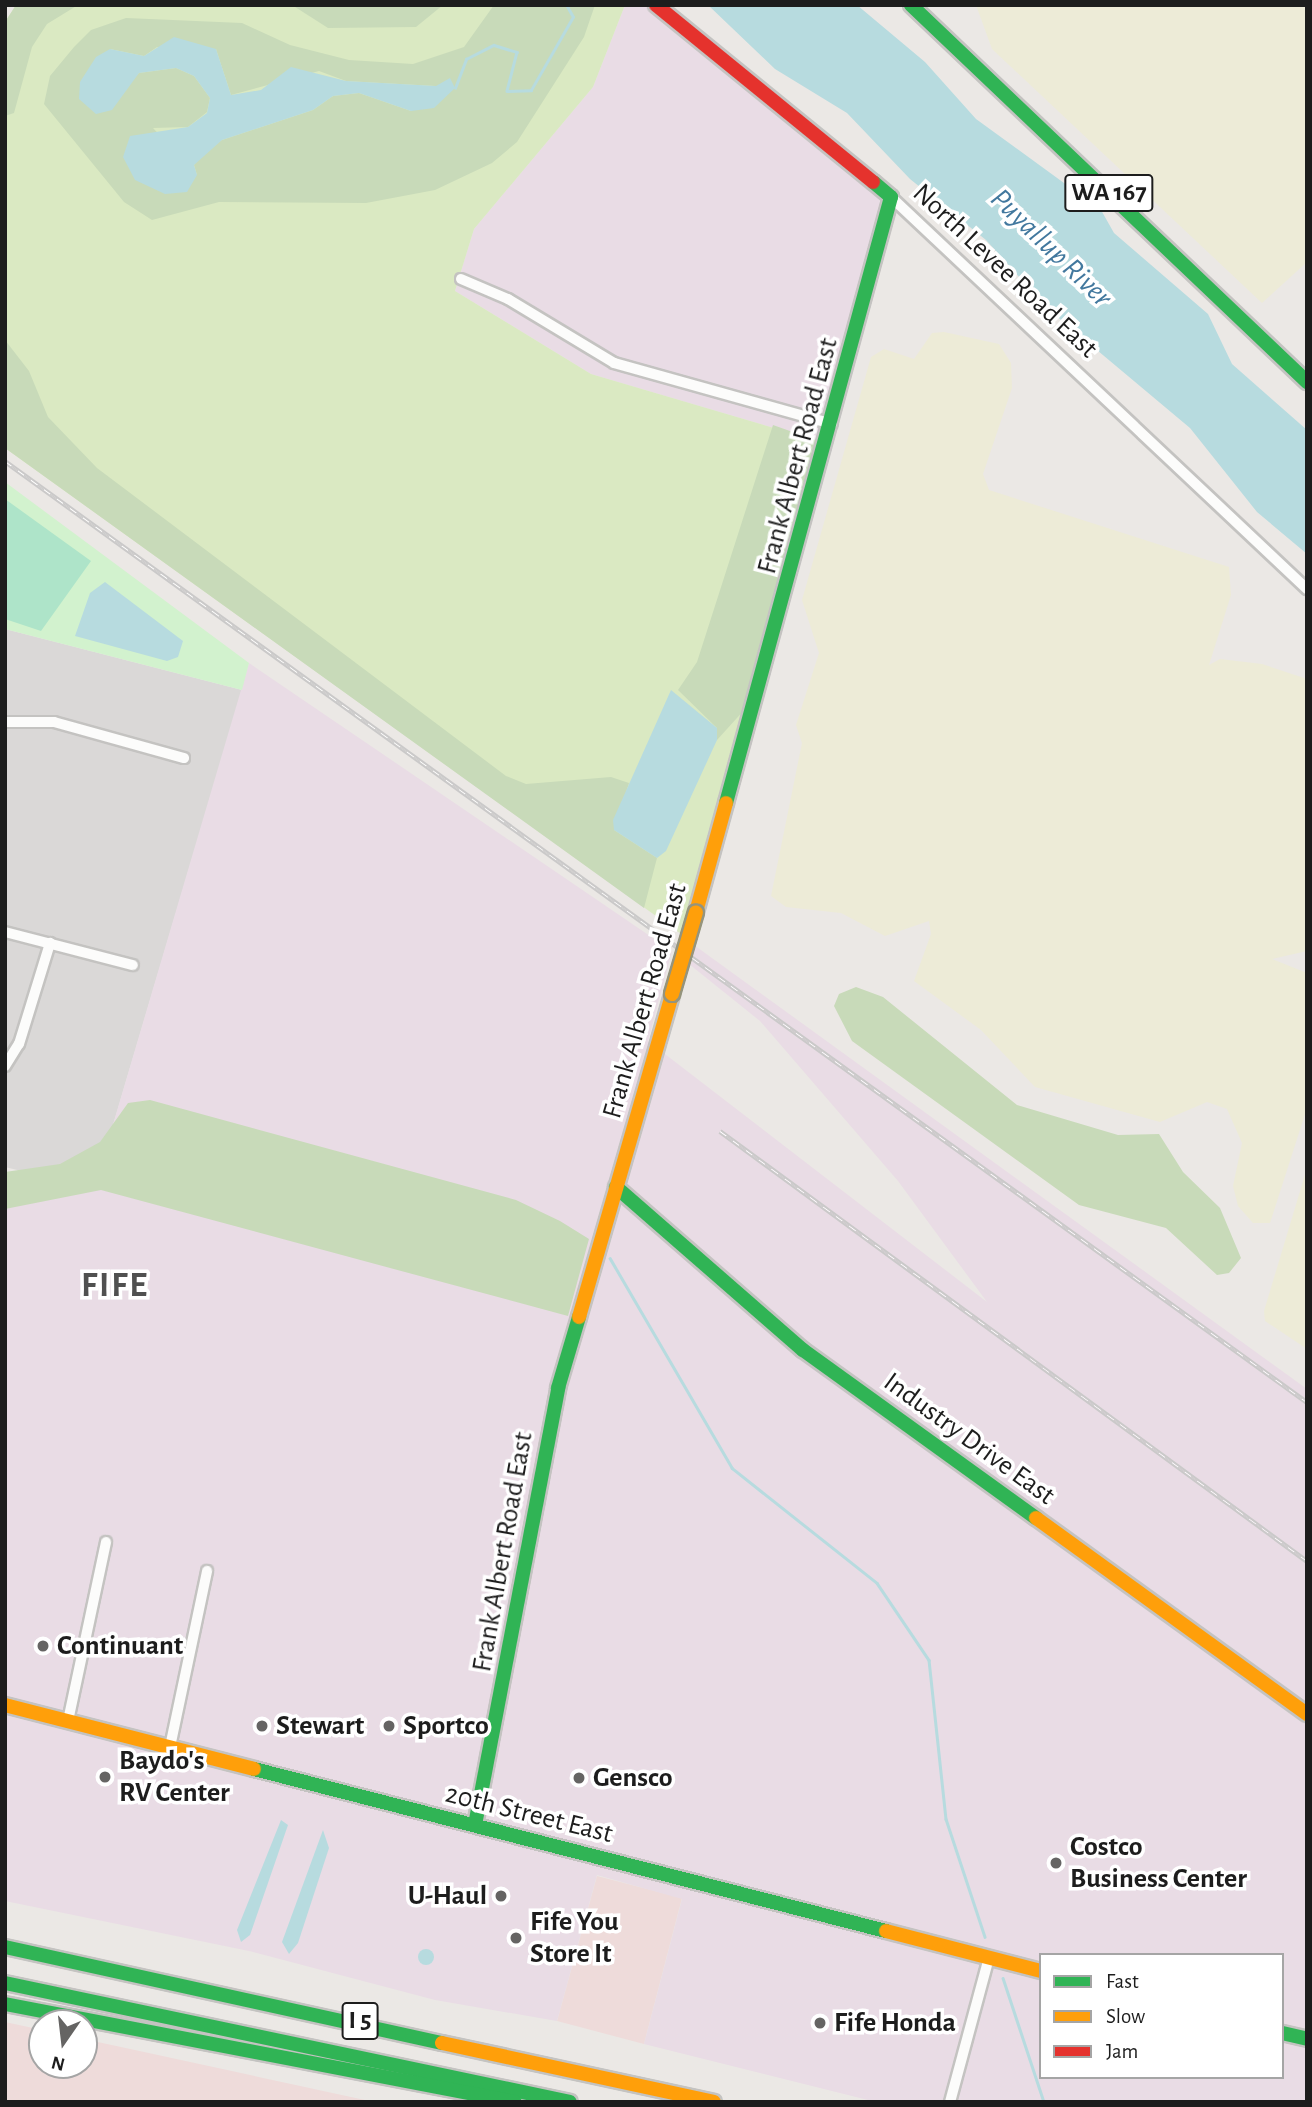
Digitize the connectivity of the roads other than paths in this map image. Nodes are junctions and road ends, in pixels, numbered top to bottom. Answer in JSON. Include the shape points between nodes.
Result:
{"nodes":[{"id":1,"x":656,"y":5,"type":"edge"},
{"id":2,"x":911,"y":5,"type":"edge"},
{"id":3,"x":891,"y":197,"type":"junction"},
{"id":4,"x":461,"y":279,"type":"dead end"},
{"id":5,"x":1307,"y":382,"type":"edge"},
{"id":6,"x":832,"y":424,"type":"junction"},
{"id":7,"x":1307,"y":589,"type":"edge"},
{"id":8,"x":5,"y":722,"type":"edge"},
{"id":9,"x":184,"y":758,"type":"dead end"},
{"id":10,"x":5,"y":932,"type":"edge"},
{"id":11,"x":50,"y":943,"type":"junction"},
{"id":12,"x":133,"y":965,"type":"dead end"},
{"id":13,"x":5,"y":1066,"type":"edge"},
{"id":14,"x":616,"y":1187,"type":"junction"},
{"id":15,"x":106,"y":1542,"type":"dead end"},
{"id":16,"x":207,"y":1571,"type":"dead end"},
{"id":17,"x":5,"y":1705,"type":"edge"},
{"id":18,"x":1307,"y":1714,"type":"edge"},
{"id":19,"x":68,"y":1721,"type":"junction"},
{"id":20,"x":170,"y":1747,"type":"junction"},
{"id":21,"x":475,"y":1825,"type":"junction"},
{"id":22,"x":5,"y":1947,"type":"edge"},
{"id":23,"x":989,"y":1957,"type":"junction"},
{"id":24,"x":1039,"y":1970,"type":"edge"},
{"id":25,"x":5,"y":1983,"type":"edge"},
{"id":26,"x":5,"y":2006,"type":"edge"},
{"id":27,"x":1284,"y":2033,"type":"edge"},
{"id":28,"x":1307,"y":2039,"type":"edge"},
{"id":29,"x":515,"y":2102,"type":"edge"},
{"id":30,"x":570,"y":2102,"type":"edge"},
{"id":31,"x":714,"y":2102,"type":"edge"},
{"id":32,"x":950,"y":2102,"type":"edge"}],
"edges":[{"from":1,"to":3,"type":"main road","name":"North Levee Road East"},
{"from":2,"to":5,"type":"main road","number":"WA 167"},
{"from":3,"to":6,"type":"main road","name":"Frank Albert Road East"},
{"from":3,"to":7,"type":"street","name":"North Levee Road East"},
{"from":4,"to":6,"type":"street","via":[[508,299],[614,363]]},
{"from":6,"to":14,"type":"main road","name":"Frank Albert Road East","bridge":true},
{"from":8,"to":9,"type":"street","via":[[54,722]]},
{"from":10,"to":11,"type":"street"},
{"from":11,"to":12,"type":"street"},
{"from":11,"to":13,"type":"street","via":[[19,1044]]},
{"from":14,"to":18,"type":"main road","name":"Industry Drive East","via":[[803,1350]]},
{"from":14,"to":21,"type":"main road","name":"Frank Albert Road East","via":[[558,1388]]},
{"from":15,"to":19,"type":"street"},
{"from":16,"to":20,"type":"street"},
{"from":17,"to":19,"type":"main road","name":"20th Street East"},
{"from":19,"to":20,"type":"main road","name":"20th Street East"},
{"from":20,"to":21,"type":"main road","name":"20th Street East"},
{"from":21,"to":23,"type":"main road","name":"20th Street East"},
{"from":22,"to":31,"type":"main road","number":"I 5"},
{"from":23,"to":24,"type":"main road","name":"20th Street East"},
{"from":23,"to":32,"type":"street"},
{"from":25,"to":30,"type":"main road","number":"I 5"},
{"from":26,"to":29,"type":"main road"},
{"from":27,"to":28,"type":"main road"}]}
